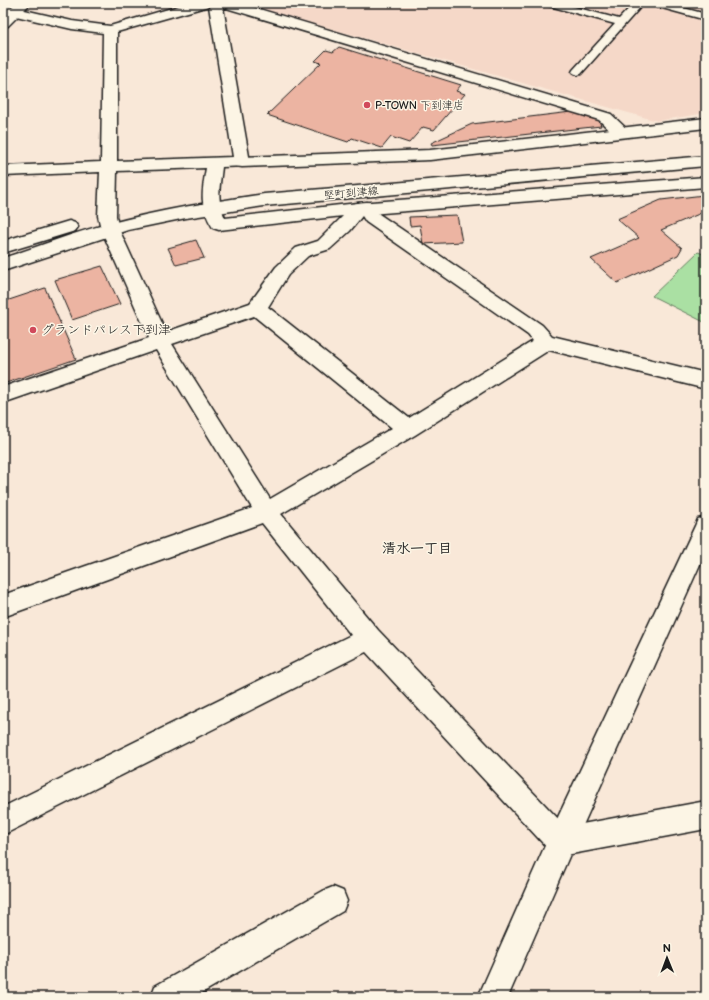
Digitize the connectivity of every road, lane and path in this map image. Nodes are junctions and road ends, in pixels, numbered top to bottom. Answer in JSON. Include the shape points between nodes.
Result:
{"nodes":[{"id":1,"x":204,"y":3,"type":"edge"},
{"id":2,"x":215,"y":3,"type":"edge"},
{"id":3,"x":224,"y":3,"type":"edge"},
{"id":4,"x":548,"y":3,"type":"edge"},
{"id":5,"x":640,"y":3,"type":"edge"},
{"id":6,"x":660,"y":4,"type":"edge"},
{"id":7,"x":14,"y":8,"type":"edge"},
{"id":8,"x":706,"y":17,"type":"edge"},
{"id":9,"x":3,"y":23,"type":"edge"},
{"id":10,"x":622,"y":23,"type":"junction"},
{"id":11,"x":110,"y":30,"type":"junction"},
{"id":12,"x":577,"y":72,"type":"dead end"},
{"id":13,"x":706,"y":123,"type":"edge"},
{"id":14,"x":623,"y":133,"type":"junction"},
{"id":15,"x":706,"y":147,"type":"edge"},
{"id":16,"x":706,"y":161,"type":"edge"},
{"id":17,"x":215,"y":162,"type":"junction"},
{"id":18,"x":242,"y":162,"type":"junction"},
{"id":19,"x":109,"y":167,"type":"junction"},
{"id":20,"x":3,"y":171,"type":"edge"},
{"id":21,"x":458,"y":177,"type":"junction"},
{"id":22,"x":706,"y":182,"type":"edge"},
{"id":23,"x":211,"y":200,"type":"junction"},
{"id":24,"x":362,"y":209,"type":"junction"},
{"id":25,"x":109,"y":222,"type":"junction"},
{"id":26,"x":3,"y":247,"type":"edge"},
{"id":27,"x":3,"y":265,"type":"edge"},
{"id":28,"x":257,"y":308,"type":"junction"},
{"id":29,"x":161,"y":342,"type":"junction"},
{"id":30,"x":546,"y":342,"type":"junction"},
{"id":31,"x":706,"y":381,"type":"edge"},
{"id":32,"x":3,"y":394,"type":"edge"},
{"id":33,"x":408,"y":429,"type":"junction"},
{"id":34,"x":266,"y":512,"type":"junction"},
{"id":35,"x":706,"y":526,"type":"edge"},
{"id":36,"x":3,"y":606,"type":"edge"},
{"id":37,"x":369,"y":638,"type":"junction"},
{"id":38,"x":706,"y":815,"type":"edge"},
{"id":39,"x":3,"y":821,"type":"edge"},
{"id":40,"x":561,"y":842,"type":"junction"},
{"id":41,"x":333,"y":901,"type":"dead end"},
{"id":42,"x":166,"y":997,"type":"edge"},
{"id":43,"x":492,"y":997,"type":"edge"}],
"edges":[{"from":1,"to":11,"type":"street"},
{"from":2,"to":18,"type":"street"},
{"from":3,"to":14,"type":"street","via":[[605,117]]},
{"from":4,"to":10,"type":"lane"},
{"from":5,"to":10,"type":"lane"},
{"from":6,"to":8,"type":"lane"},
{"from":7,"to":9,"type":"street"},
{"from":7,"to":11,"type":"street","via":[[72,25]]},
{"from":10,"to":12,"type":"lane"},
{"from":11,"to":19,"type":"street"},
{"from":13,"to":14,"type":"street"},
{"from":14,"to":18,"type":"street","via":[[430,155]]},
{"from":15,"to":21,"type":"street","name":"堅町到津線"},
{"from":16,"to":21,"type":"street","name":"堅町到津線"},
{"from":17,"to":18,"type":"street"},
{"from":17,"to":19,"type":"street"},
{"from":17,"to":23,"type":"street"},
{"from":19,"to":20,"type":"street"},
{"from":19,"to":25,"type":"street"},
{"from":21,"to":23,"type":"street","name":"堅町到津線","via":[[264,200]]},
{"from":22,"to":24,"type":"street"},
{"from":23,"to":24,"type":"street","via":[[219,224]]},
{"from":23,"to":25,"type":"street","name":"堅町到津線"},
{"from":24,"to":28,"type":"street","via":[[324,245],[302,252],[282,270]]},
{"from":24,"to":30,"type":"street","via":[[535,330]]},
{"from":25,"to":26,"type":"street","name":"堅町到津線"},
{"from":25,"to":27,"type":"street","name":"堅町到津線"},
{"from":25,"to":29,"type":"street"},
{"from":28,"to":29,"type":"street"},
{"from":28,"to":33,"type":"street"},
{"from":29,"to":32,"type":"street"},
{"from":29,"to":34,"type":"street"},
{"from":30,"to":31,"type":"street"},
{"from":30,"to":33,"type":"street"},
{"from":33,"to":34,"type":"street"},
{"from":34,"to":36,"type":"street"},
{"from":34,"to":37,"type":"street"},
{"from":35,"to":40,"type":"street"},
{"from":37,"to":39,"type":"street"},
{"from":37,"to":40,"type":"street"},
{"from":38,"to":40,"type":"street"},
{"from":40,"to":43,"type":"street"},
{"from":41,"to":42,"type":"street"}]}
